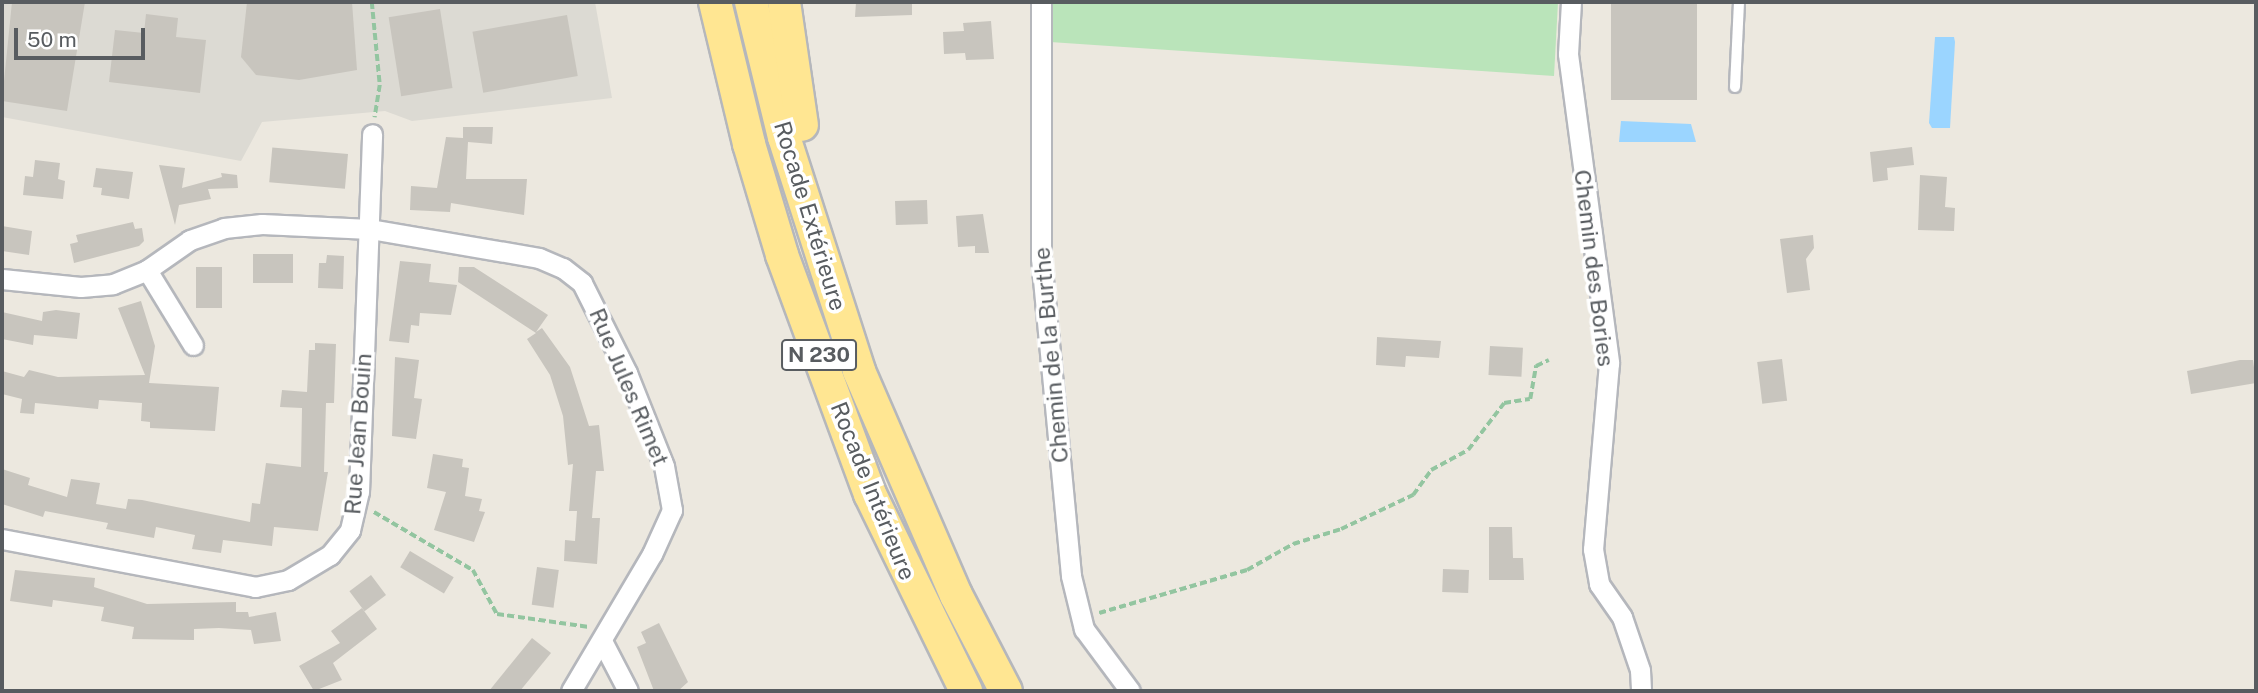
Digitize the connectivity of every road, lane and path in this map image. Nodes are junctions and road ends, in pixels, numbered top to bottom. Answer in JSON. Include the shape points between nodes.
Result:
{"nodes":[{"id":1,"x":372,"y":2,"type":"edge"},
{"id":2,"x":699,"y":2,"type":"edge"},
{"id":3,"x":715,"y":2,"type":"edge"},
{"id":4,"x":751,"y":2,"type":"edge"},
{"id":5,"x":784,"y":2,"type":"edge"},
{"id":6,"x":1041,"y":2,"type":"edge"},
{"id":7,"x":1571,"y":2,"type":"edge"},
{"id":8,"x":1739,"y":2,"type":"edge"},
{"id":9,"x":1735,"y":88,"type":"dead end"},
{"id":10,"x":372,"y":134,"type":"joint"},
{"id":11,"x":749,"y":144,"type":"junction"},
{"id":12,"x":370,"y":229,"type":"junction"},
{"id":13,"x":147,"y":270,"type":"junction"},
{"id":14,"x":2,"y":279,"type":"edge"},
{"id":15,"x":192,"y":345,"type":"dead end"},
{"id":16,"x":1549,"y":360,"type":"dead end"},
{"id":17,"x":859,"y":371,"type":"junction"},
{"id":18,"x":357,"y":502,"type":"junction"},
{"id":19,"x":2,"y":539,"type":"edge"},
{"id":20,"x":1080,"y":617,"type":"junction"},
{"id":21,"x":605,"y":635,"type":"junction"},
{"id":22,"x":571,"y":691,"type":"edge"},
{"id":23,"x":628,"y":691,"type":"edge"},
{"id":24,"x":966,"y":691,"type":"edge"},
{"id":25,"x":1006,"y":691,"type":"edge"},
{"id":26,"x":1130,"y":691,"type":"edge"},
{"id":27,"x":1641,"y":691,"type":"edge"}],
"edges":[{"from":1,"to":10,"type":"path","via":[[380,85]]},
{"from":2,"to":11,"type":"highway"},
{"from":3,"to":11,"type":"highway","name":"Rocade Intérieure","number":"N 230"},
{"from":4,"to":17,"type":"highway","name":"Rocade Extérieure","number":"N 230","via":[[784,137]]},
{"from":5,"to":17,"type":"highway","via":[[793,85]]},
{"from":6,"to":20,"type":"street","name":"Chemin de la Burthe","via":[[1041,258],[1071,576]]},
{"from":7,"to":27,"type":"street","name":"Chemin des Bories","via":[[1568,54],[1609,363],[1592,549],[1600,584],[1621,615],[1640,670]]},
{"from":8,"to":9,"type":"lane"},
{"from":10,"to":12,"type":"street","name":"Rue Jean Bouin"},
{"from":11,"to":24,"type":"highway","name":"Rocade Intérieure","number":"N 230","via":[[782,255],[870,494]]},
{"from":12,"to":13,"type":"street","name":"Rue Jules Rimet","via":[[262,224],[224,228],[190,240]]},
{"from":12,"to":18,"type":"street","name":"Rue Jean Bouin"},
{"from":12,"to":21,"type":"street","name":"Rue Jules Rimet","via":[[539,258],[582,283],[627,373],[664,466],[672,510]]},
{"from":13,"to":14,"type":"street","name":"Rue Jules Rimet","via":[[113,284],[94,286]]},
{"from":13,"to":15,"type":"street"},
{"from":16,"to":20,"type":"path","via":[[1535,366],[1530,399],[1504,402],[1468,450],[1431,470],[1413,495],[1341,529],[1293,544],[1247,570],[1189,590]]},
{"from":17,"to":25,"type":"highway","name":"Rocade Extérieure","number":"N 230","via":[[956,595]]},
{"from":18,"to":19,"type":"street","name":"Rue Jean Bouin","via":[[350,530],[330,555],[299,576],[255,586]]},
{"from":18,"to":21,"type":"path","via":[[472,570],[497,614]]},
{"from":20,"to":26,"type":"street","name":"Chemin de la Burthe"},
{"from":21,"to":22,"type":"street","name":"Rue Jules Rimet"},
{"from":21,"to":23,"type":"street"}]}
